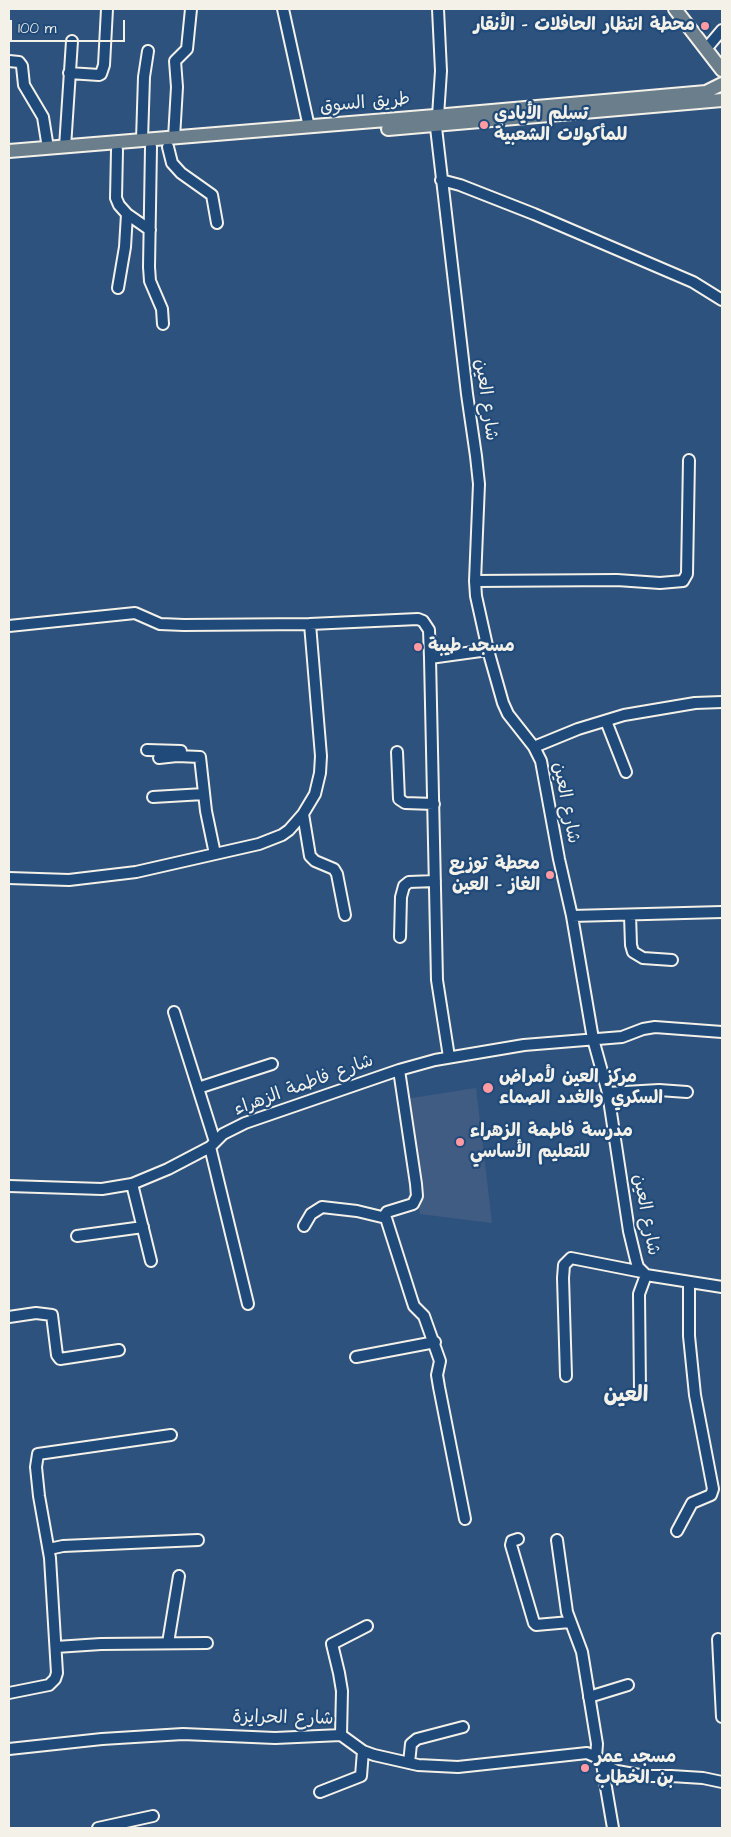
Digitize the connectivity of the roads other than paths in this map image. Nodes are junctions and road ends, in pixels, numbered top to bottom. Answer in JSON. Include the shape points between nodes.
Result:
{"nodes":[{"id":1,"x":107,"y":9,"type":"edge"},
{"id":2,"x":191,"y":9,"type":"edge"},
{"id":3,"x":283,"y":9,"type":"edge"},
{"id":4,"x":438,"y":9,"type":"edge"},
{"id":5,"x":675,"y":9,"type":"edge"},
{"id":6,"x":722,"y":30,"type":"edge"},
{"id":7,"x":72,"y":41,"type":"dead end"},
{"id":8,"x":706,"y":49,"type":"junction"},
{"id":9,"x":148,"y":52,"type":"dead end"},
{"id":10,"x":9,"y":61,"type":"edge"},
{"id":11,"x":722,"y":70,"type":"edge"},
{"id":12,"x":69,"y":73,"type":"junction"},
{"id":13,"x":722,"y":84,"type":"edge"},
{"id":14,"x":722,"y":100,"type":"edge"},
{"id":15,"x":436,"y":119,"type":"junction"},
{"id":16,"x":309,"y":127,"type":"junction"},
{"id":17,"x":171,"y":142,"type":"junction"},
{"id":18,"x":147,"y":144,"type":"junction"},
{"id":19,"x":65,"y":147,"type":"junction"},
{"id":20,"x":48,"y":148,"type":"junction"},
{"id":21,"x":117,"y":150,"type":"junction"},
{"id":22,"x":9,"y":151,"type":"edge"},
{"id":23,"x":9,"y":159,"type":"edge"},
{"id":24,"x":441,"y":180,"type":"junction"},
{"id":25,"x":127,"y":214,"type":"junction"},
{"id":26,"x":217,"y":223,"type":"dead end"},
{"id":27,"x":150,"y":230,"type":"junction"},
{"id":28,"x":118,"y":288,"type":"dead end"},
{"id":29,"x":722,"y":300,"type":"edge"},
{"id":30,"x":163,"y":324,"type":"dead end"},
{"id":31,"x":689,"y":460,"type":"dead end"},
{"id":32,"x":475,"y":581,"type":"junction"},
{"id":33,"x":310,"y":624,"type":"junction"},
{"id":34,"x":9,"y":626,"type":"edge"},
{"id":35,"x":488,"y":650,"type":"junction"},
{"id":36,"x":430,"y":658,"type":"junction"},
{"id":37,"x":722,"y":702,"type":"edge"},
{"id":38,"x":606,"y":721,"type":"junction"},
{"id":39,"x":534,"y":747,"type":"junction"},
{"id":40,"x":147,"y":750,"type":"dead end"},
{"id":41,"x":397,"y":752,"type":"dead end"},
{"id":42,"x":200,"y":757,"type":"junction"},
{"id":43,"x":159,"y":758,"type":"dead end"},
{"id":44,"x":626,"y":772,"type":"dead end"},
{"id":45,"x":204,"y":794,"type":"junction"},
{"id":46,"x":152,"y":797,"type":"dead end"},
{"id":47,"x":434,"y":804,"type":"junction"},
{"id":48,"x":303,"y":814,"type":"junction"},
{"id":49,"x":215,"y":854,"type":"junction"},
{"id":50,"x":9,"y":878,"type":"edge"},
{"id":51,"x":435,"y":881,"type":"junction"},
{"id":52,"x":722,"y":912,"type":"edge"},
{"id":53,"x":345,"y":915,"type":"dead end"},
{"id":54,"x":572,"y":916,"type":"junction"},
{"id":55,"x":630,"y":916,"type":"junction"},
{"id":56,"x":400,"y":937,"type":"dead end"},
{"id":57,"x":672,"y":960,"type":"dead end"},
{"id":58,"x":174,"y":1012,"type":"dead end"},
{"id":59,"x":722,"y":1032,"type":"edge"},
{"id":60,"x":593,"y":1039,"type":"junction"},
{"id":61,"x":449,"y":1057,"type":"junction"},
{"id":62,"x":272,"y":1064,"type":"dead end"},
{"id":63,"x":399,"y":1070,"type":"junction"},
{"id":64,"x":198,"y":1088,"type":"junction"},
{"id":65,"x":687,"y":1092,"type":"dead end"},
{"id":66,"x":608,"y":1093,"type":"junction"},
{"id":67,"x":213,"y":1144,"type":"junction"},
{"id":68,"x":132,"y":1184,"type":"junction"},
{"id":69,"x":9,"y":1186,"type":"edge"},
{"id":70,"x":386,"y":1218,"type":"junction"},
{"id":71,"x":304,"y":1226,"type":"dead end"},
{"id":72,"x":143,"y":1227,"type":"junction"},
{"id":73,"x":77,"y":1236,"type":"dead end"},
{"id":74,"x":151,"y":1261,"type":"dead end"},
{"id":75,"x":644,"y":1273,"type":"junction"},
{"id":76,"x":688,"y":1282,"type":"junction"},
{"id":77,"x":722,"y":1288,"type":"edge"},
{"id":78,"x":248,"y":1304,"type":"dead end"},
{"id":79,"x":9,"y":1317,"type":"edge"},
{"id":80,"x":435,"y":1342,"type":"junction"},
{"id":81,"x":119,"y":1350,"type":"dead end"},
{"id":82,"x":356,"y":1357,"type":"dead end"},
{"id":83,"x":566,"y":1376,"type":"dead end"},
{"id":84,"x":640,"y":1392,"type":"dead end"},
{"id":85,"x":170,"y":1435,"type":"dead end"},
{"id":86,"x":465,"y":1519,"type":"dead end"},
{"id":87,"x":676,"y":1531,"type":"dead end"},
{"id":88,"x":518,"y":1539,"type":"dead end"},
{"id":89,"x":198,"y":1540,"type":"dead end"},
{"id":90,"x":557,"y":1540,"type":"dead end"},
{"id":91,"x":49,"y":1549,"type":"junction"},
{"id":92,"x":179,"y":1576,"type":"dead end"},
{"id":93,"x":570,"y":1622,"type":"junction"},
{"id":94,"x":367,"y":1626,"type":"dead end"},
{"id":95,"x":718,"y":1639,"type":"dead end"},
{"id":96,"x":168,"y":1643,"type":"junction"},
{"id":97,"x":207,"y":1643,"type":"dead end"},
{"id":98,"x":56,"y":1647,"type":"junction"},
{"id":99,"x":628,"y":1685,"type":"dead end"},
{"id":100,"x":9,"y":1693,"type":"edge"},
{"id":101,"x":590,"y":1697,"type":"junction"},
{"id":102,"x":722,"y":1718,"type":"edge"},
{"id":103,"x":463,"y":1727,"type":"dead end"},
{"id":104,"x":341,"y":1736,"type":"junction"},
{"id":105,"x":9,"y":1749,"type":"edge"},
{"id":106,"x":363,"y":1751,"type":"junction"},
{"id":107,"x":599,"y":1760,"type":"junction"},
{"id":108,"x":409,"y":1763,"type":"junction"},
{"id":109,"x":722,"y":1782,"type":"edge"},
{"id":110,"x":320,"y":1792,"type":"dead end"},
{"id":111,"x":153,"y":1816,"type":"dead end"},
{"id":112,"x":98,"y":1828,"type":"edge"},
{"id":113,"x":613,"y":1828,"type":"edge"}],
"edges":[{"from":1,"to":12,"type":"street","via":[[101,74]]},
{"from":2,"to":17,"type":"street","via":[[187,49],[175,61],[177,87]]},
{"from":3,"to":16,"type":"street"},
{"from":4,"to":15,"type":"street","name":"شارع العين","via":[[441,71]]},
{"from":5,"to":8,"type":"main road"},
{"from":6,"to":8,"type":"street"},
{"from":7,"to":12,"type":"street"},
{"from":8,"to":11,"type":"main road"},
{"from":9,"to":18,"type":"street","via":[[144,78]]},
{"from":10,"to":20,"type":"street","via":[[21,63],[24,85],[44,117]]},
{"from":12,"to":19,"type":"street"},
{"from":13,"to":15,"type":"main road","name":"طريق السوق","via":[[706,92]]},
{"from":14,"to":15,"type":"main road","name":"طريق السوق"},
{"from":15,"to":16,"type":"main road","name":"طريق السوق"},
{"from":15,"to":17,"type":"main road","name":"طريق السوق"},
{"from":15,"to":24,"type":"street","name":"شارع العين"},
{"from":16,"to":17,"type":"main road","name":"طريق السوق"},
{"from":17,"to":18,"type":"main road","name":"طريق السوق"},
{"from":17,"to":26,"type":"street","via":[[172,163],[212,195]]},
{"from":18,"to":19,"type":"main road","name":"طريق السوق"},
{"from":18,"to":21,"type":"main road","name":"طريق السوق"},
{"from":18,"to":27,"type":"street"},
{"from":19,"to":20,"type":"main road","name":"طريق السوق"},
{"from":20,"to":22,"type":"main road","name":"طريق السوق"},
{"from":21,"to":23,"type":"main road","name":"طريق السوق"},
{"from":21,"to":25,"type":"street","via":[[116,198]]},
{"from":24,"to":29,"type":"street","via":[[543,217],[693,282]]},
{"from":24,"to":32,"type":"street","name":"شارع العين","via":[[478,475]]},
{"from":25,"to":27,"type":"street"},
{"from":25,"to":28,"type":"street"},
{"from":27,"to":30,"type":"street","via":[[150,281],[162,309]]},
{"from":31,"to":32,"type":"street","via":[[687,574],[683,581]]},
{"from":32,"to":35,"type":"street","name":"شارع العين"},
{"from":33,"to":34,"type":"street","via":[[160,624],[135,613]]},
{"from":33,"to":36,"type":"street","via":[[418,619],[429,630]]},
{"from":33,"to":48,"type":"street","via":[[320,773],[314,794]]},
{"from":35,"to":36,"type":"street"},
{"from":35,"to":39,"type":"street","name":"شارع العين","via":[[508,714]]},
{"from":36,"to":47,"type":"street"},
{"from":37,"to":38,"type":"street","via":[[695,703]]},
{"from":38,"to":39,"type":"street"},
{"from":38,"to":44,"type":"street"},
{"from":39,"to":54,"type":"street","name":"شارع العين","via":[[541,761]]},
{"from":40,"to":42,"type":"street","via":[[195,751]]},
{"from":41,"to":47,"type":"street","via":[[399,800]]},
{"from":42,"to":43,"type":"street"},
{"from":42,"to":45,"type":"street"},
{"from":45,"to":46,"type":"street"},
{"from":45,"to":49,"type":"street"},
{"from":47,"to":51,"type":"street"},
{"from":48,"to":49,"type":"street","via":[[282,835]]},
{"from":48,"to":53,"type":"street","via":[[310,856],[338,874]]},
{"from":49,"to":50,"type":"street","via":[[154,869],[69,880]]},
{"from":51,"to":56,"type":"street","via":[[409,882],[404,886]]},
{"from":51,"to":61,"type":"street","via":[[437,980]]},
{"from":52,"to":55,"type":"street"},
{"from":54,"to":55,"type":"street"},
{"from":54,"to":60,"type":"street","name":"شارع العين"},
{"from":55,"to":57,"type":"street","via":[[633,952],[643,958]]},
{"from":58,"to":64,"type":"street"},
{"from":59,"to":60,"type":"street","name":"شارع فاطمة الزهراء","via":[[655,1027],[622,1037]]},
{"from":60,"to":61,"type":"street","name":"شارع فاطمة الزهراء","via":[[524,1044]]},
{"from":60,"to":66,"type":"street","name":"شارع العين"},
{"from":61,"to":63,"type":"street","name":"شارع فاطمة الزهراء"},
{"from":62,"to":64,"type":"street"},
{"from":63,"to":67,"type":"street","name":"شارع فاطمة الزهراء","via":[[245,1123]]},
{"from":63,"to":70,"type":"street","via":[[417,1196],[408,1207],[387,1212]]},
{"from":64,"to":67,"type":"street"},
{"from":65,"to":66,"type":"street"},
{"from":66,"to":75,"type":"street","name":"شارع العين","via":[[629,1231],[636,1260]]},
{"from":67,"to":68,"type":"street","name":"شارع فاطمة الزهراء"},
{"from":67,"to":78,"type":"street"},
{"from":68,"to":69,"type":"street","name":"شارع فاطمة الزهراء","via":[[102,1189]]},
{"from":68,"to":72,"type":"street"},
{"from":70,"to":71,"type":"street","via":[[322,1207],[311,1214]]},
{"from":70,"to":80,"type":"street","via":[[412,1300],[424,1316]]},
{"from":72,"to":73,"type":"street"},
{"from":72,"to":74,"type":"street"},
{"from":75,"to":76,"type":"street","name":"شارع العين"},
{"from":75,"to":83,"type":"street","via":[[571,1258],[564,1265]]},
{"from":75,"to":84,"type":"street","via":[[638,1294]]},
{"from":76,"to":77,"type":"street","name":"شارع العين"},
{"from":76,"to":87,"type":"street","via":[[695,1395],[712,1489],[711,1495],[692,1503]]},
{"from":79,"to":81,"type":"street","via":[[36,1313],[52,1315],[60,1359]]},
{"from":80,"to":82,"type":"street"},
{"from":80,"to":86,"type":"street","via":[[440,1361],[438,1387]]},
{"from":85,"to":91,"type":"street","via":[[38,1454],[39,1496]]},
{"from":88,"to":93,"type":"street","via":[[511,1545],[534,1623],[536,1626]]},
{"from":89,"to":91,"type":"street"},
{"from":90,"to":93,"type":"street"},
{"from":91,"to":98,"type":"street"},
{"from":92,"to":96,"type":"street"},
{"from":93,"to":101,"type":"street","via":[[582,1652]]},
{"from":94,"to":104,"type":"street","via":[[332,1644],[342,1691]]},
{"from":95,"to":102,"type":"street"},
{"from":96,"to":97,"type":"street"},
{"from":96,"to":98,"type":"street"},
{"from":98,"to":100,"type":"street","via":[[57,1673],[52,1683]]},
{"from":99,"to":101,"type":"street"},
{"from":101,"to":107,"type":"street"},
{"from":103,"to":108,"type":"street","via":[[417,1739],[412,1744]]},
{"from":104,"to":105,"type":"street","name":"شارع الحرايزة","via":[[250,1738],[225,1734],[183,1734]]},
{"from":104,"to":106,"type":"street","name":"شارع الحرايزة"},
{"from":106,"to":108,"type":"street","name":"شارع الحرايزة"},
{"from":106,"to":110,"type":"street","via":[[361,1776]]},
{"from":107,"to":108,"type":"street","name":"شارع الحرايزة","via":[[587,1753],[442,1768]]},
{"from":107,"to":109,"type":"street","name":"شارع الحرايزة","via":[[617,1771]]},
{"from":107,"to":113,"type":"street"},
{"from":111,"to":112,"type":"street"}]}
